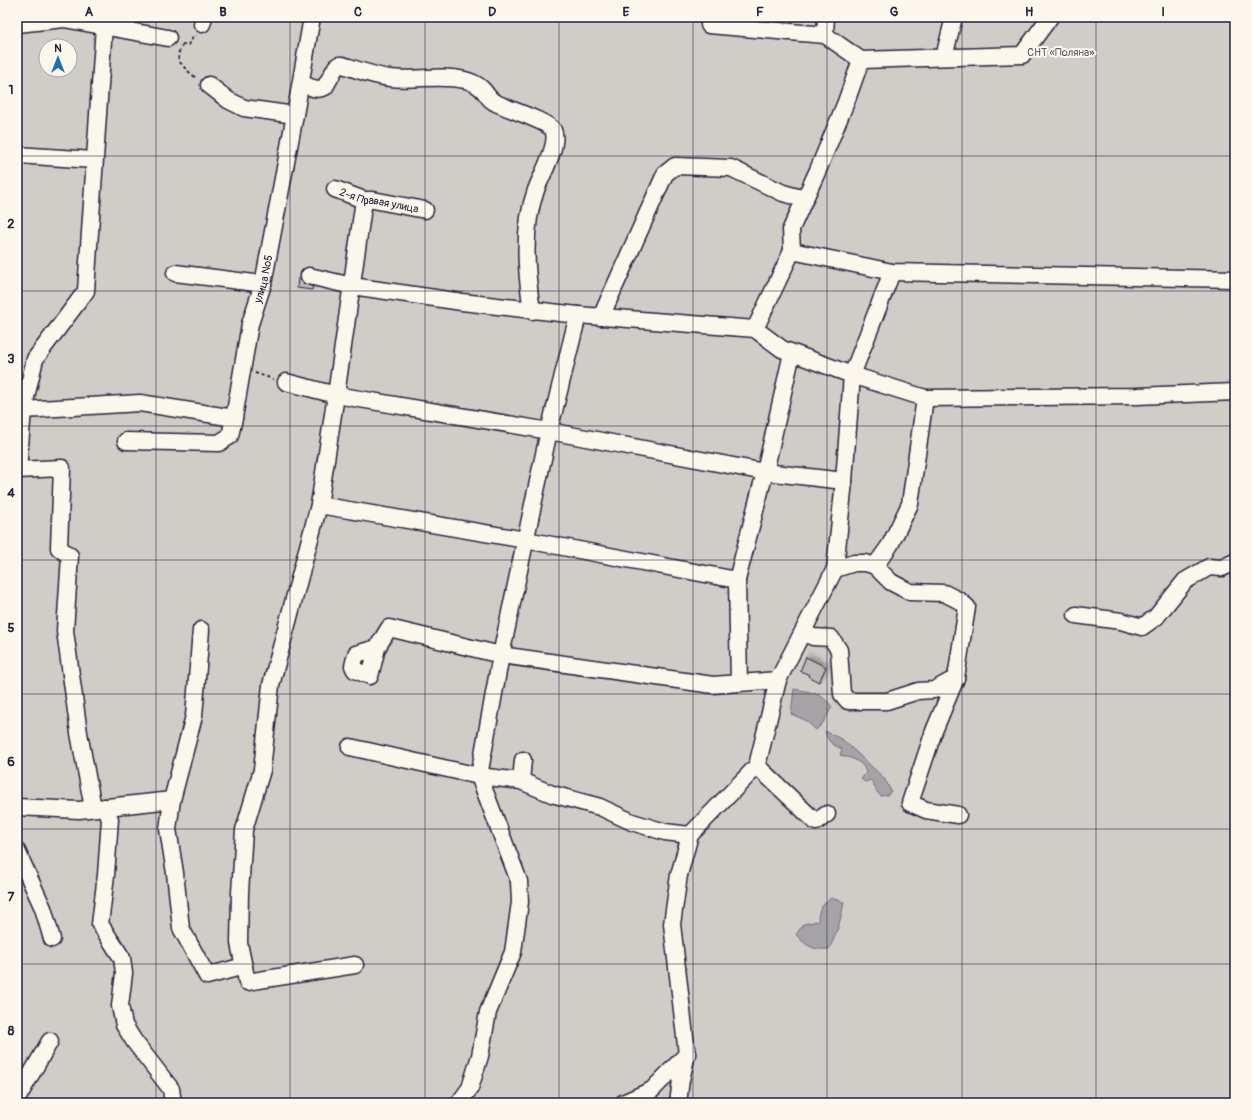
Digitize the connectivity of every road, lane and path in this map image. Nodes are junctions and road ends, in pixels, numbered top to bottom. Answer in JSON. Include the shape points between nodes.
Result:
{"nodes":[{"id":1,"x":312,"y":17,"type":"edge"},
{"id":2,"x":826,"y":17,"type":"edge"},
{"id":3,"x":954,"y":17,"type":"edge"},
{"id":4,"x":1050,"y":17,"type":"edge"},
{"id":5,"x":203,"y":21,"type":"edge"},
{"id":6,"x":709,"y":21,"type":"edge"},
{"id":7,"x":17,"y":24,"type":"edge"},
{"id":8,"x":104,"y":26,"type":"junction"},
{"id":9,"x":825,"y":35,"type":"junction"},
{"id":10,"x":168,"y":38,"type":"dead end"},
{"id":11,"x":944,"y":57,"type":"junction"},
{"id":12,"x":861,"y":60,"type":"junction"},
{"id":13,"x":301,"y":83,"type":"junction"},
{"id":14,"x":209,"y":85,"type":"joint"},
{"id":15,"x":295,"y":115,"type":"junction"},
{"id":16,"x":17,"y":155,"type":"edge"},
{"id":17,"x":94,"y":160,"type":"junction"},
{"id":18,"x":335,"y":189,"type":"dead end"},
{"id":19,"x":805,"y":198,"type":"junction"},
{"id":20,"x":364,"y":200,"type":"junction"},
{"id":21,"x":425,"y":210,"type":"dead end"},
{"id":22,"x":792,"y":251,"type":"junction"},
{"id":23,"x":892,"y":272,"type":"junction"},
{"id":24,"x":174,"y":273,"type":"dead end"},
{"id":25,"x":309,"y":276,"type":"dead end"},
{"id":26,"x":1235,"y":279,"type":"edge"},
{"id":27,"x":263,"y":284,"type":"junction"},
{"id":28,"x":352,"y":286,"type":"junction"},
{"id":29,"x":532,"y":310,"type":"junction"},
{"id":30,"x":578,"y":316,"type":"junction"},
{"id":31,"x":601,"y":317,"type":"junction"},
{"id":32,"x":755,"y":329,"type":"junction"},
{"id":33,"x":792,"y":353,"type":"junction"},
{"id":34,"x":242,"y":370,"type":"junction"},
{"id":35,"x":852,"y":375,"type":"junction"},
{"id":36,"x":286,"y":382,"type":"joint"},
{"id":37,"x":1235,"y":392,"type":"edge"},
{"id":38,"x":336,"y":395,"type":"junction"},
{"id":39,"x":926,"y":398,"type":"junction"},
{"id":40,"x":20,"y":409,"type":"edge"},
{"id":41,"x":234,"y":418,"type":"junction"},
{"id":42,"x":549,"y":431,"type":"junction"},
{"id":43,"x":126,"y":441,"type":"dead end"},
{"id":44,"x":18,"y":470,"type":"edge"},
{"id":45,"x":765,"y":472,"type":"junction"},
{"id":46,"x":844,"y":481,"type":"junction"},
{"id":47,"x":319,"y":505,"type":"junction"},
{"id":48,"x":526,"y":540,"type":"junction"},
{"id":49,"x":1235,"y":562,"type":"edge"},
{"id":50,"x":875,"y":566,"type":"junction"},
{"id":51,"x":835,"y":570,"type":"junction"},
{"id":52,"x":737,"y":580,"type":"junction"},
{"id":53,"x":1076,"y":615,"type":"dead end"},
{"id":54,"x":201,"y":630,"type":"dead end"},
{"id":55,"x":803,"y":632,"type":"junction"},
{"id":56,"x":377,"y":648,"type":"dead end"},
{"id":57,"x":501,"y":655,"type":"junction"},
{"id":58,"x":956,"y":678,"type":"junction"},
{"id":59,"x":778,"y":680,"type":"junction"},
{"id":60,"x":740,"y":683,"type":"junction"},
{"id":61,"x":350,"y":747,"type":"dead end"},
{"id":62,"x":523,"y":760,"type":"dead end"},
{"id":63,"x":757,"y":766,"type":"junction"},
{"id":64,"x":479,"y":776,"type":"junction"},
{"id":65,"x":521,"y":781,"type":"junction"},
{"id":66,"x":172,"y":800,"type":"junction"},
{"id":67,"x":17,"y":807,"type":"edge"},
{"id":68,"x":99,"y":808,"type":"junction"},
{"id":69,"x":827,"y":814,"type":"dead end"},
{"id":70,"x":958,"y":815,"type":"dead end"},
{"id":71,"x":690,"y":835,"type":"junction"},
{"id":72,"x":17,"y":851,"type":"edge"},
{"id":73,"x":52,"y":939,"type":"dead end"},
{"id":74,"x":355,"y":965,"type":"dead end"},
{"id":75,"x":244,"y":966,"type":"junction"},
{"id":76,"x":50,"y":1041,"type":"dead end"},
{"id":77,"x":687,"y":1054,"type":"junction"},
{"id":78,"x":172,"y":1096,"type":"edge"},
{"id":79,"x":17,"y":1099,"type":"edge"},
{"id":80,"x":459,"y":1103,"type":"edge"},
{"id":81,"x":623,"y":1103,"type":"edge"},
{"id":82,"x":678,"y":1103,"type":"edge"}],
"edges":[{"from":1,"to":13,"type":"street","name":"улица №5"},
{"from":2,"to":9,"type":"street"},
{"from":3,"to":11,"type":"street"},
{"from":4,"to":11,"type":"street","via":[[1022,55]]},
{"from":5,"to":14,"type":"path","via":[[198,33],[188,45],[182,44],[179,61],[197,79]]},
{"from":6,"to":9,"type":"street"},
{"from":7,"to":8,"type":"street","via":[[64,19]]},
{"from":8,"to":10,"type":"street"},
{"from":8,"to":17,"type":"street"},
{"from":9,"to":12,"type":"street"},
{"from":11,"to":12,"type":"street"},
{"from":12,"to":19,"type":"street"},
{"from":13,"to":15,"type":"street","name":"улица №5"},
{"from":13,"to":29,"type":"street","via":[[314,89],[325,87],[339,65],[390,78],[466,80],[482,89],[488,99],[539,120],[549,127],[553,131],[554,144],[536,190],[527,230],[526,252]]},
{"from":14,"to":15,"type":"street","via":[[228,100],[244,108]]},
{"from":15,"to":27,"type":"street","name":"улица №5"},
{"from":16,"to":17,"type":"street"},
{"from":17,"to":40,"type":"street","via":[[86,291],[35,359]]},
{"from":18,"to":20,"type":"street","name":"2-я Правая улица"},
{"from":19,"to":22,"type":"street","via":[[792,229]]},
{"from":19,"to":31,"type":"street","via":[[783,193],[731,168],[675,166],[665,174]]},
{"from":20,"to":21,"type":"street","name":"2-я Правая улица"},
{"from":20,"to":28,"type":"street"},
{"from":22,"to":23,"type":"street"},
{"from":22,"to":32,"type":"street"},
{"from":23,"to":26,"type":"street"},
{"from":23,"to":35,"type":"street"},
{"from":24,"to":27,"type":"street"},
{"from":25,"to":28,"type":"street"},
{"from":27,"to":34,"type":"street","name":"улица №5","via":[[250,324]]},
{"from":28,"to":29,"type":"street"},
{"from":28,"to":38,"type":"street"},
{"from":29,"to":30,"type":"street"},
{"from":30,"to":31,"type":"street"},
{"from":30,"to":42,"type":"street"},
{"from":31,"to":32,"type":"street"},
{"from":32,"to":33,"type":"street","via":[[782,350]]},
{"from":33,"to":35,"type":"street"},
{"from":33,"to":45,"type":"street"},
{"from":34,"to":36,"type":"path"},
{"from":34,"to":41,"type":"street","name":"улица №5"},
{"from":35,"to":39,"type":"street"},
{"from":35,"to":46,"type":"street"},
{"from":36,"to":38,"type":"street"},
{"from":37,"to":39,"type":"street","via":[[1136,396]]},
{"from":38,"to":42,"type":"street"},
{"from":38,"to":47,"type":"street"},
{"from":39,"to":50,"type":"street","via":[[910,504],[890,545]]},
{"from":40,"to":41,"type":"street","via":[[140,404]]},
{"from":40,"to":44,"type":"street"},
{"from":41,"to":43,"type":"street","name":"улица №5","via":[[230,436],[219,443]]},
{"from":42,"to":45,"type":"street"},
{"from":42,"to":48,"type":"street"},
{"from":44,"to":68,"type":"street","via":[[62,468],[59,548],[70,556],[65,631],[79,733]]},
{"from":45,"to":46,"type":"street"},
{"from":45,"to":52,"type":"street"},
{"from":46,"to":51,"type":"street"},
{"from":47,"to":48,"type":"street"},
{"from":47,"to":75,"type":"street","via":[[271,686],[262,770],[244,830],[240,943]]},
{"from":48,"to":52,"type":"street"},
{"from":48,"to":57,"type":"street"},
{"from":49,"to":53,"type":"street","via":[[1222,568],[1209,567],[1185,581],[1156,617],[1142,628],[1121,621]]},
{"from":50,"to":51,"type":"street","via":[[854,563]]},
{"from":50,"to":58,"type":"street","via":[[891,582],[910,592],[944,593],[960,601],[967,608]]},
{"from":51,"to":55,"type":"street"},
{"from":52,"to":60,"type":"street"},
{"from":54,"to":66,"type":"street","via":[[194,716]]},
{"from":55,"to":58,"type":"street","via":[[813,637],[832,638],[839,650],[842,694],[848,701],[887,701],[918,691],[934,690]]},
{"from":55,"to":59,"type":"street"},
{"from":56,"to":57,"type":"street","via":[[389,628]]},
{"from":57,"to":60,"type":"street","via":[[713,686]]},
{"from":57,"to":64,"type":"street"},
{"from":58,"to":70,"type":"street","via":[[934,731],[910,803],[926,810]]},
{"from":59,"to":60,"type":"street"},
{"from":59,"to":63,"type":"street"},
{"from":61,"to":64,"type":"street"},
{"from":62,"to":65,"type":"street"},
{"from":63,"to":69,"type":"street","via":[[816,822]]},
{"from":63,"to":71,"type":"street"},
{"from":64,"to":65,"type":"street"},
{"from":64,"to":80,"type":"street","via":[[519,881],[520,902],[512,952],[488,1012],[480,1056],[470,1088]]},
{"from":65,"to":71,"type":"street","via":[[552,794],[600,807],[632,822],[664,832]]},
{"from":66,"to":68,"type":"street"},
{"from":66,"to":75,"type":"street","via":[[168,829],[181,928],[207,976]]},
{"from":67,"to":68,"type":"street","via":[[79,810]]},
{"from":68,"to":78,"type":"street","via":[[110,820],[100,924],[122,958],[124,973],[120,1006],[124,1025]]},
{"from":71,"to":77,"type":"street","via":[[679,875],[672,924]]},
{"from":72,"to":73,"type":"street","via":[[44,908]]},
{"from":74,"to":75,"type":"street","via":[[246,982]]},
{"from":76,"to":79,"type":"street"},
{"from":77,"to":81,"type":"street","via":[[652,1090]]},
{"from":77,"to":82,"type":"street"}]}
